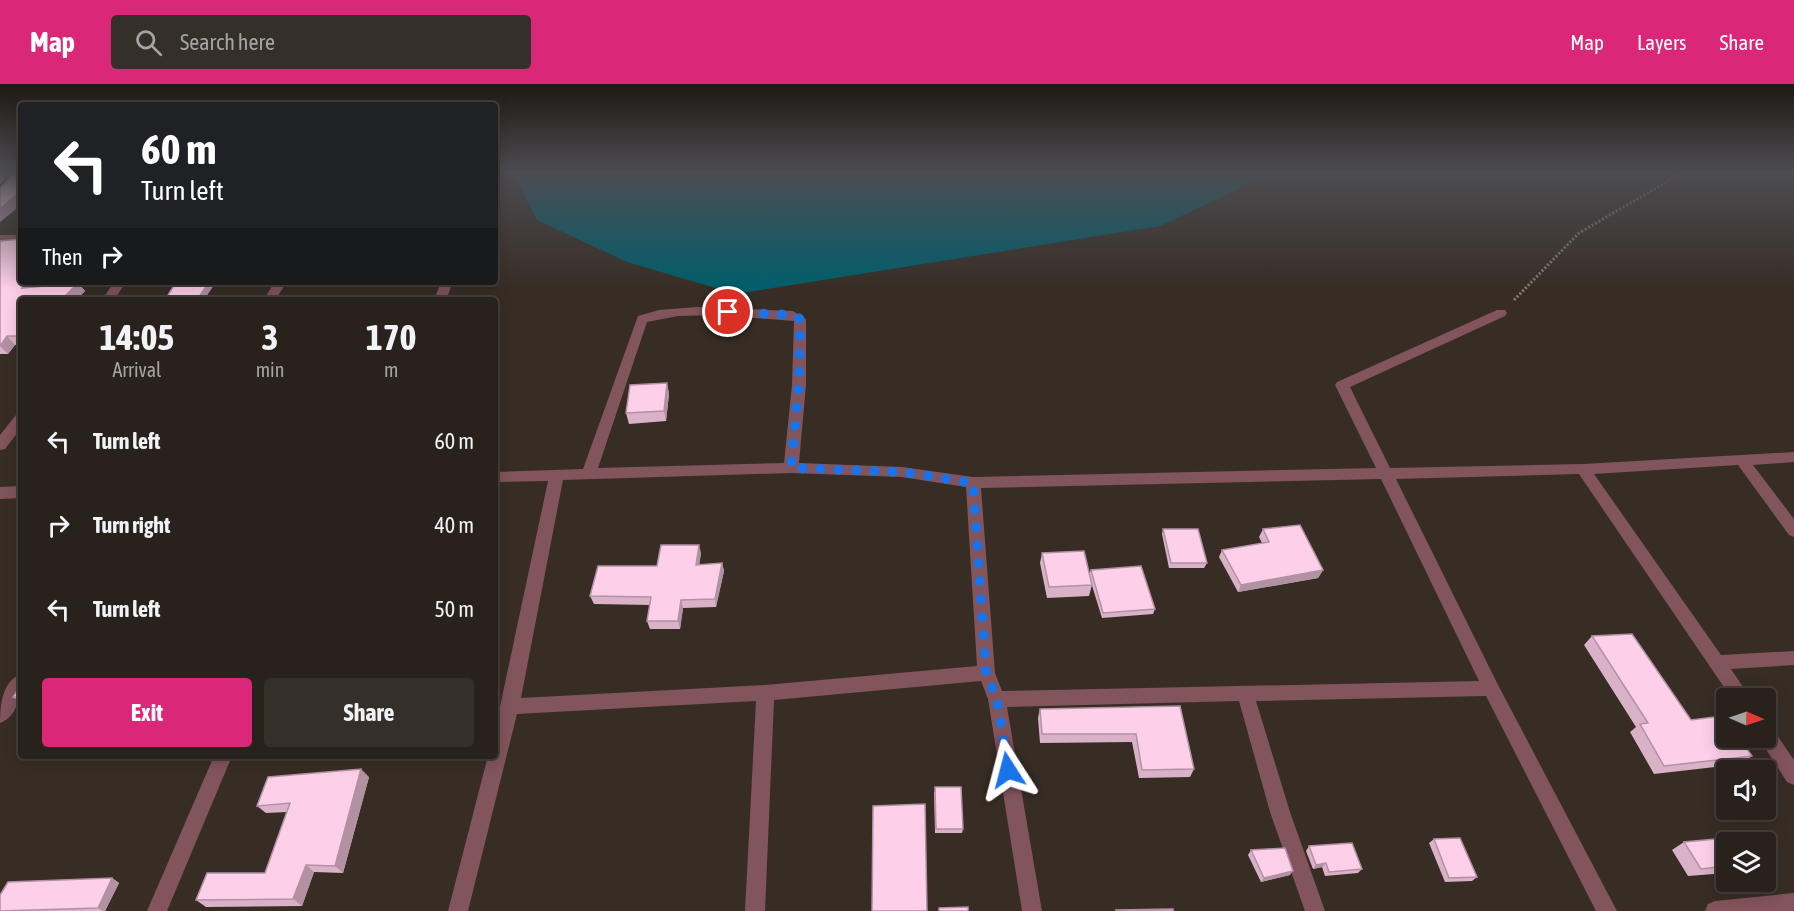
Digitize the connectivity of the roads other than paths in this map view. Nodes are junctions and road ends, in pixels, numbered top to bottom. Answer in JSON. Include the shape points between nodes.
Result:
{"nodes":[{"id":1,"x":10,"y":238,"type":"edge"},
{"id":2,"x":0,"y":248,"type":"edge"},
{"id":3,"x":1501,"y":313,"type":"road end"},
{"id":4,"x":18,"y":422,"type":"edge"},
{"id":5,"x":0,"y":445,"type":"edge"},
{"id":6,"x":1794,"y":457,"type":"edge"},
{"id":7,"x":1741,"y":459,"type":"junction"},
{"id":8,"x":791,"y":468,"type":"junction"},
{"id":9,"x":1583,"y":469,"type":"junction"},
{"id":10,"x":1385,"y":473,"type":"junction"},
{"id":11,"x":557,"y":474,"type":"junction"},
{"id":12,"x":589,"y":474,"type":"junction"},
{"id":13,"x":498,"y":477,"type":"edge"},
{"id":14,"x":973,"y":483,"type":"junction"},
{"id":15,"x":18,"y":492,"type":"edge"},
{"id":16,"x":0,"y":493,"type":"edge"},
{"id":17,"x":1794,"y":531,"type":"edge"},
{"id":18,"x":1794,"y":658,"type":"edge"},
{"id":19,"x":1717,"y":663,"type":"junction"},
{"id":20,"x":986,"y":673,"type":"junction"},
{"id":21,"x":18,"y":686,"type":"edge"},
{"id":22,"x":1491,"y":688,"type":"junction"},
{"id":23,"x":1734,"y":688,"type":"edge"},
{"id":24,"x":765,"y":693,"type":"junction"},
{"id":25,"x":1245,"y":693,"type":"junction"},
{"id":26,"x":997,"y":699,"type":"junction"},
{"id":27,"x":510,"y":706,"type":"junction"},
{"id":28,"x":3,"y":708,"type":"edge"},
{"id":29,"x":1775,"y":748,"type":"edge"},
{"id":30,"x":498,"y":753,"type":"edge"},
{"id":31,"x":222,"y":759,"type":"edge"},
{"id":32,"x":497,"y":759,"type":"edge"},
{"id":33,"x":1794,"y":776,"type":"edge"},
{"id":34,"x":1794,"y":903,"type":"edge"},
{"id":35,"x":157,"y":911,"type":"edge"},
{"id":36,"x":458,"y":911,"type":"edge"},
{"id":37,"x":755,"y":911,"type":"edge"},
{"id":38,"x":1032,"y":911,"type":"edge"},
{"id":39,"x":1315,"y":911,"type":"edge"},
{"id":40,"x":1607,"y":911,"type":"edge"},
{"id":41,"x":1715,"y":911,"type":"edge"}],
"edges":[{"from":1,"to":2,"type":"street"},
{"from":3,"to":10,"type":"street","via":[[1342,385]]},
{"from":4,"to":5,"type":"street"},
{"from":6,"to":7,"type":"street"},
{"from":7,"to":9,"type":"street"},
{"from":7,"to":17,"type":"street"},
{"from":8,"to":12,"type":"street"},
{"from":8,"to":12,"type":"street","via":[[800,319],[793,315],[706,310],[642,319]]},
{"from":8,"to":14,"type":"street","via":[[902,472]]},
{"from":9,"to":10,"type":"street"},
{"from":9,"to":19,"type":"street"},
{"from":10,"to":14,"type":"street"},
{"from":10,"to":22,"type":"street"},
{"from":11,"to":12,"type":"street"},
{"from":11,"to":13,"type":"street"},
{"from":11,"to":27,"type":"street"},
{"from":14,"to":20,"type":"street"},
{"from":15,"to":16,"type":"street"},
{"from":18,"to":19,"type":"street"},
{"from":19,"to":23,"type":"street"},
{"from":20,"to":24,"type":"street"},
{"from":20,"to":26,"type":"street"},
{"from":21,"to":28,"type":"street"},
{"from":22,"to":25,"type":"street"},
{"from":22,"to":40,"type":"street"},
{"from":24,"to":27,"type":"street"},
{"from":24,"to":37,"type":"street"},
{"from":25,"to":26,"type":"street"},
{"from":25,"to":39,"type":"street","via":[[1280,812]]},
{"from":26,"to":38,"type":"street"},
{"from":27,"to":30,"type":"street"},
{"from":29,"to":33,"type":"street"},
{"from":31,"to":35,"type":"street"},
{"from":32,"to":36,"type":"street"},
{"from":34,"to":41,"type":"street"}]}
